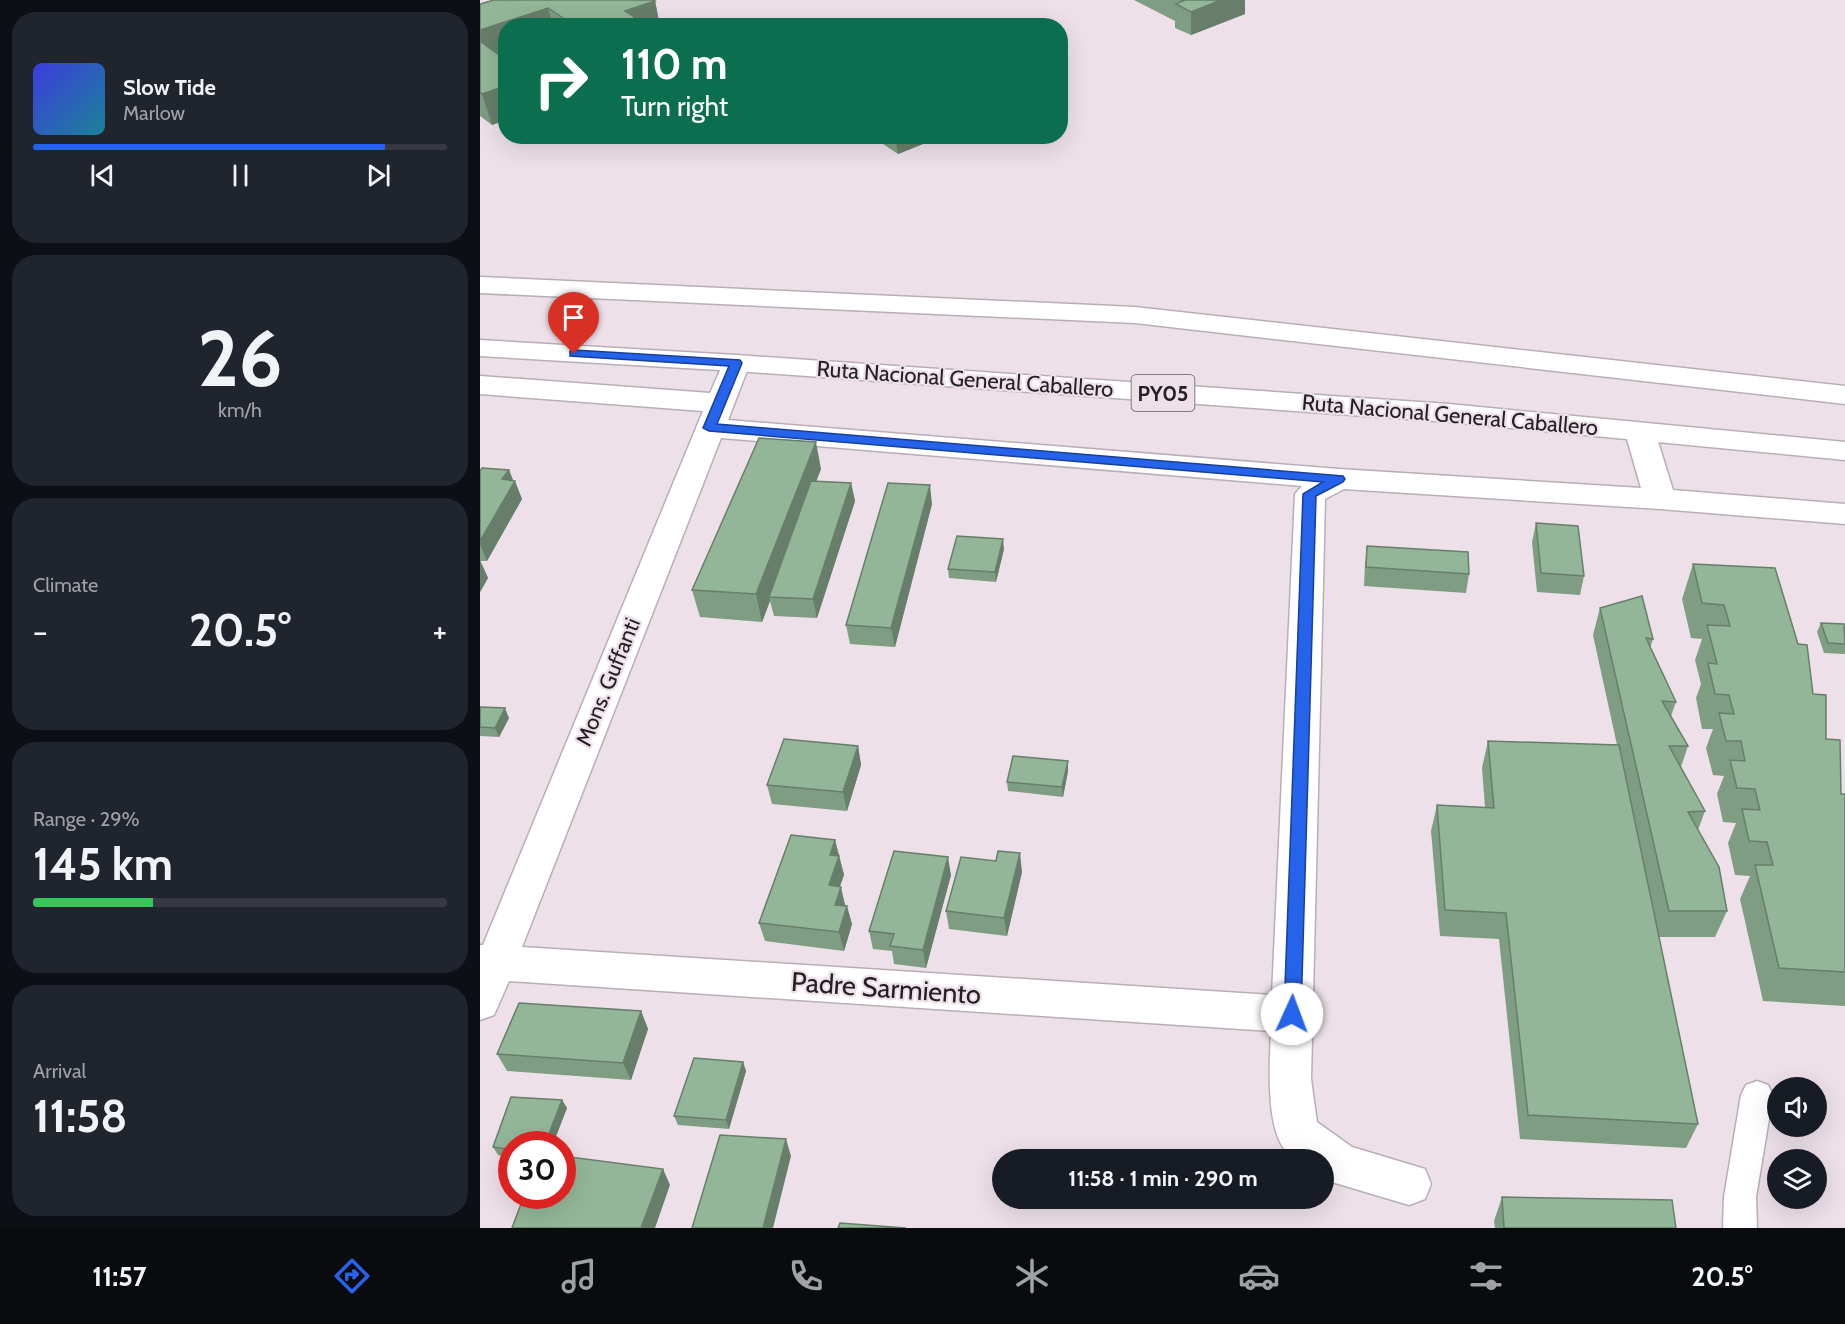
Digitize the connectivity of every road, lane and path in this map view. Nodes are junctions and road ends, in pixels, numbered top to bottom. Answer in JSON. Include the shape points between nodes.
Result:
{"nodes":[{"id":1,"x":480,"y":285,"type":"edge"},
{"id":2,"x":480,"y":348,"type":"edge"},
{"id":3,"x":736,"y":363,"type":"junction"},
{"id":4,"x":480,"y":385,"type":"edge"},
{"id":5,"x":1845,"y":395,"type":"edge"},
{"id":6,"x":714,"y":415,"type":"junction"},
{"id":7,"x":1640,"y":432,"type":"junction"},
{"id":8,"x":1845,"y":451,"type":"edge"},
{"id":9,"x":1338,"y":479,"type":"junction"},
{"id":10,"x":1660,"y":499,"type":"junction"},
{"id":11,"x":1845,"y":514,"type":"edge"},
{"id":12,"x":488,"y":963,"type":"edge"},
{"id":13,"x":480,"y":1002,"type":"edge"},
{"id":14,"x":1292,"y":1014,"type":"junction"},
{"id":15,"x":1757,"y":1095,"type":"dead end"},
{"id":16,"x":1409,"y":1184,"type":"dead end"},
{"id":17,"x":1740,"y":1228,"type":"edge"}],
"edges":[{"from":1,"to":5,"type":"main road","via":[[1134,315]]},
{"from":2,"to":3,"type":"main road","name":"Ruta Nacional General Caballero","number":"PY05"},
{"from":3,"to":6,"type":"main road","name":"Mons. Guffanti"},
{"from":3,"to":7,"type":"main road","name":"Ruta Nacional General Caballero","number":"PY05","via":[[1449,413]]},
{"from":4,"to":6,"type":"main road"},
{"from":6,"to":9,"type":"main road"},
{"from":6,"to":12,"type":"main road","name":"Mons. Guffanti"},
{"from":7,"to":8,"type":"main road","name":"Ruta Nacional General Caballero","number":"PY05"},
{"from":7,"to":10,"type":"main road"},
{"from":9,"to":10,"type":"main road"},
{"from":9,"to":14,"type":"main road","via":[[1310,494]]},
{"from":10,"to":11,"type":"main road"},
{"from":12,"to":13,"type":"main road","name":"Mons. Guffanti"},
{"from":12,"to":14,"type":"main road","name":"Padre Sarmiento"},
{"from":14,"to":16,"type":"main road","via":[[1290,1079],[1297,1134],[1341,1165]]},
{"from":15,"to":17,"type":"lane","via":[[1740,1197]]}]}
